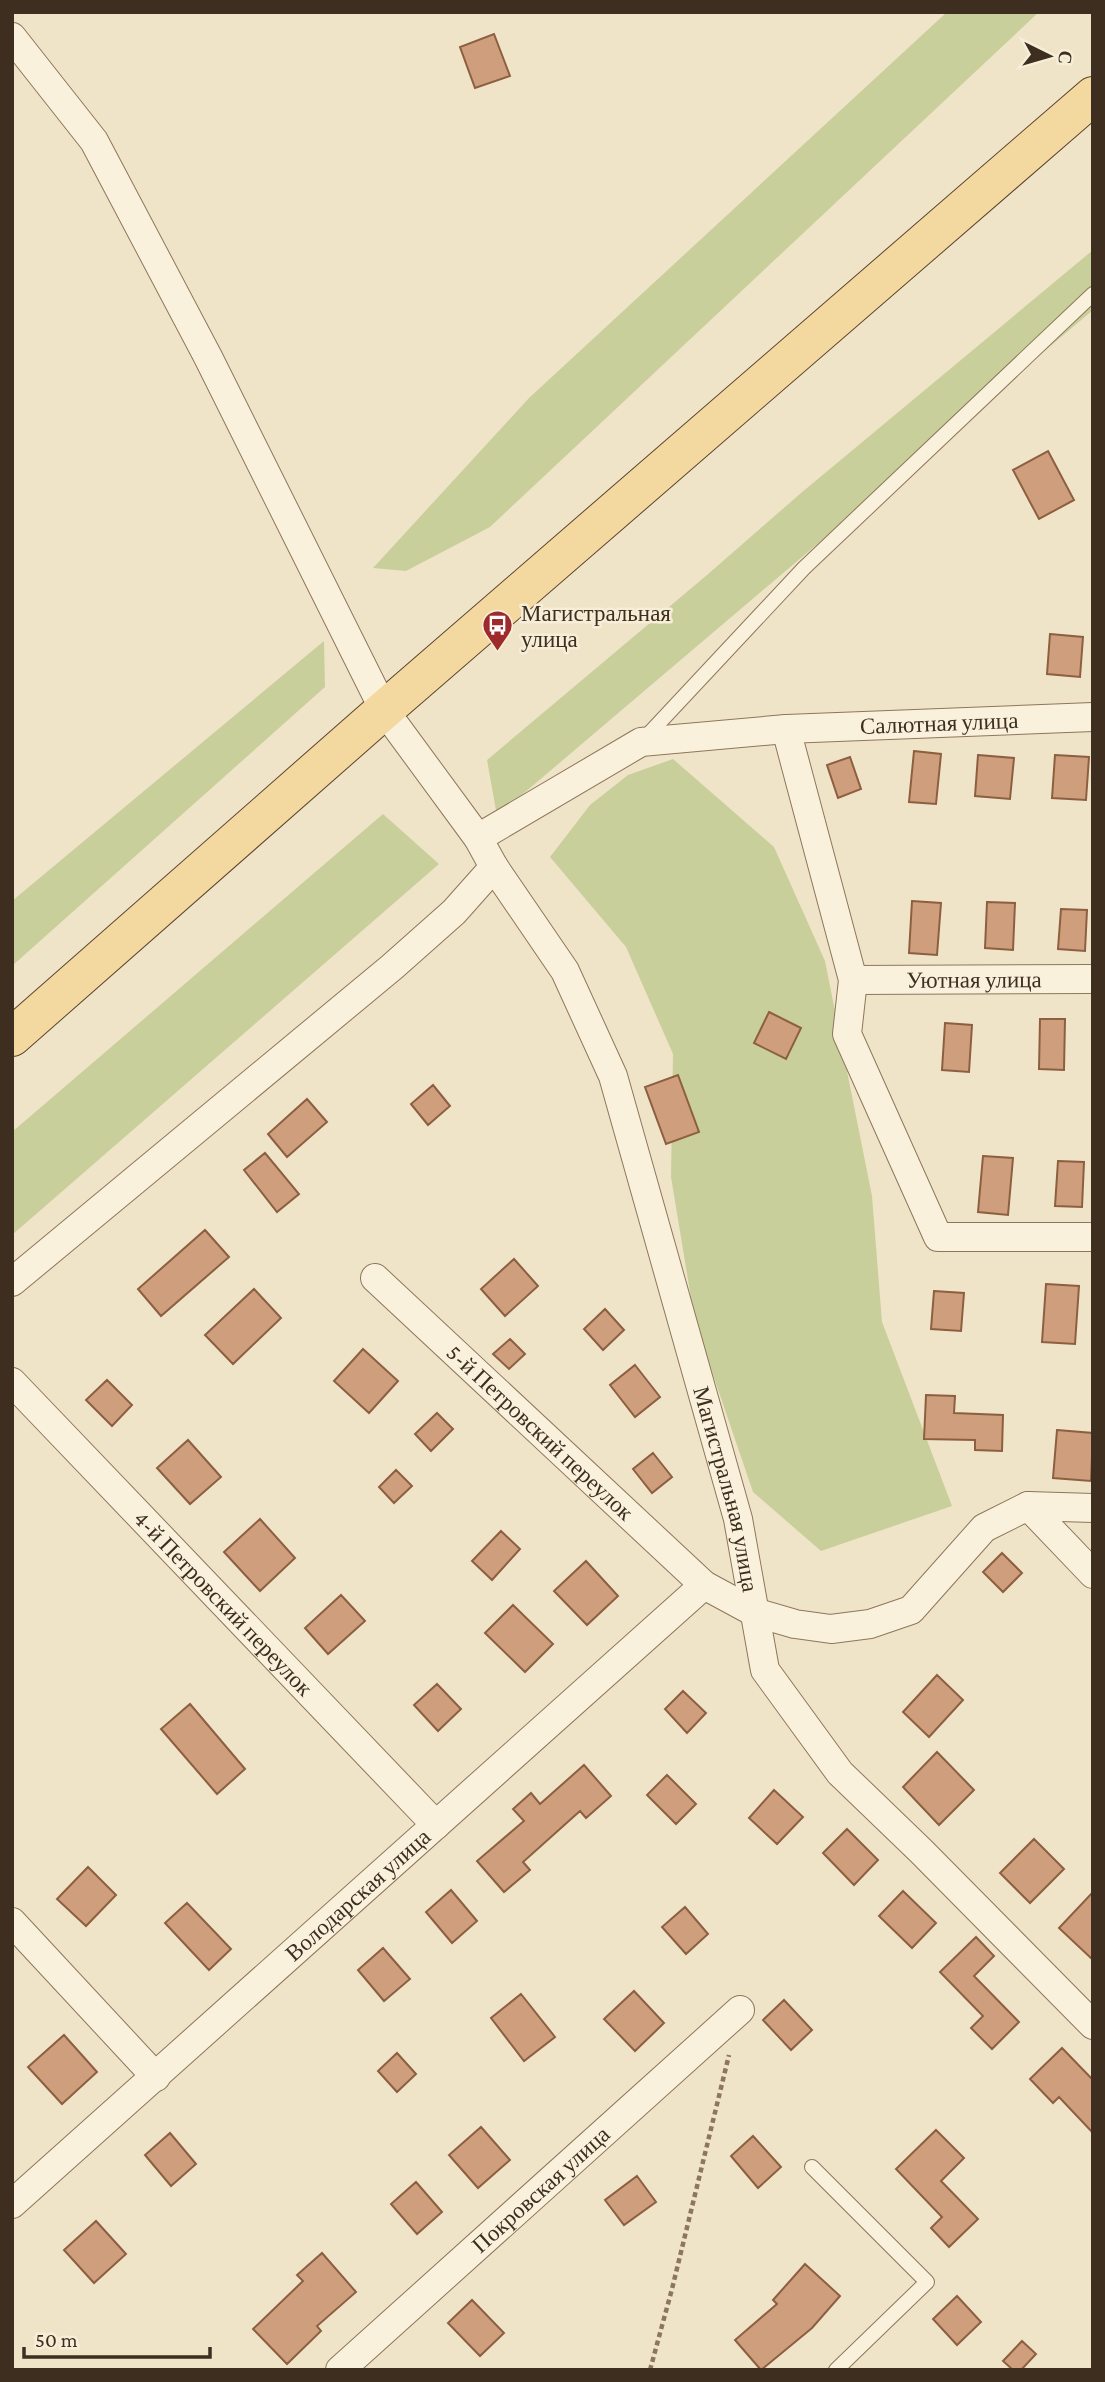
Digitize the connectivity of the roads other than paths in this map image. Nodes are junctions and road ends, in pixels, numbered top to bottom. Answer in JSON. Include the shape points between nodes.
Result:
{"nodes":[{"id":1,"x":12,"y":37,"type":"edge"},
{"id":2,"x":1093,"y":96,"type":"edge"},
{"id":3,"x":1093,"y":294,"type":"edge"},
{"id":4,"x":384,"y":710,"type":"junction"},
{"id":5,"x":1093,"y":717,"type":"edge"},
{"id":6,"x":786,"y":729,"type":"junction"},
{"id":7,"x":642,"y":742,"type":"junction"},
{"id":8,"x":478,"y":838,"type":"junction"},
{"id":9,"x":494,"y":867,"type":"junction"},
{"id":10,"x":1093,"y":979,"type":"edge"},
{"id":11,"x":853,"y":980,"type":"junction"},
{"id":12,"x":12,"y":1037,"type":"edge"},
{"id":13,"x":1093,"y":1237,"type":"edge"},
{"id":14,"x":375,"y":1278,"type":"dead end"},
{"id":15,"x":12,"y":1282,"type":"edge"},
{"id":16,"x":12,"y":1382,"type":"edge"},
{"id":17,"x":1028,"y":1506,"type":"junction"},
{"id":18,"x":1093,"y":1508,"type":"edge"},
{"id":19,"x":1093,"y":1574,"type":"edge"},
{"id":20,"x":704,"y":1585,"type":"junction"},
{"id":21,"x":754,"y":1612,"type":"junction"},
{"id":22,"x":436,"y":1825,"type":"junction"},
{"id":23,"x":12,"y":1922,"type":"edge"},
{"id":24,"x":740,"y":2010,"type":"road end"},
{"id":25,"x":1093,"y":2025,"type":"edge"},
{"id":26,"x":156,"y":2077,"type":"junction"},
{"id":27,"x":812,"y":2167,"type":"dead end"},
{"id":28,"x":12,"y":2204,"type":"edge"},
{"id":29,"x":340,"y":2370,"type":"edge"},
{"id":30,"x":836,"y":2370,"type":"edge"}],
"edges":[{"from":1,"to":4,"type":"street","name":"Магистральная улица","via":[[94,141]]},
{"from":2,"to":4,"type":"main road"},
{"from":3,"to":7,"type":"lane","via":[[804,568]]},
{"from":4,"to":8,"type":"street","name":"Магистральная улица"},
{"from":4,"to":12,"type":"main road"},
{"from":5,"to":6,"type":"street","name":"Салютная улица"},
{"from":6,"to":7,"type":"street","name":"Салютная улица"},
{"from":6,"to":11,"type":"street"},
{"from":7,"to":8,"type":"street"},
{"from":8,"to":9,"type":"street","name":"Магистральная улица"},
{"from":9,"to":15,"type":"street","via":[[454,912],[392,967]]},
{"from":9,"to":21,"type":"street","name":"Магистральная улица","via":[[565,971],[613,1076],[737,1519]]},
{"from":10,"to":11,"type":"street","name":"Уютная улица"},
{"from":11,"to":13,"type":"street","via":[[847,1034],[938,1237]]},
{"from":14,"to":20,"type":"street","name":"5-й Петровский переулок"},
{"from":16,"to":22,"type":"street","name":"4-й Петровский переулок"},
{"from":17,"to":18,"type":"street"},
{"from":17,"to":19,"type":"street"},
{"from":17,"to":21,"type":"street","name":"5-й Петровский переулок","via":[[984,1528],[911,1610],[870,1624],[831,1629]]},
{"from":20,"to":21,"type":"street","name":"5-й Петровский переулок"},
{"from":20,"to":22,"type":"street","name":"Володарская улица"},
{"from":21,"to":25,"type":"street","name":"Магистральная улица","via":[[765,1670],[840,1773]]},
{"from":22,"to":26,"type":"street","name":"Володарская улица"},
{"from":23,"to":26,"type":"street"},
{"from":24,"to":29,"type":"street","name":"Покровская улица"},
{"from":26,"to":28,"type":"street","name":"Володарская улица"},
{"from":27,"to":30,"type":"lane","via":[[927,2283]]}]}
